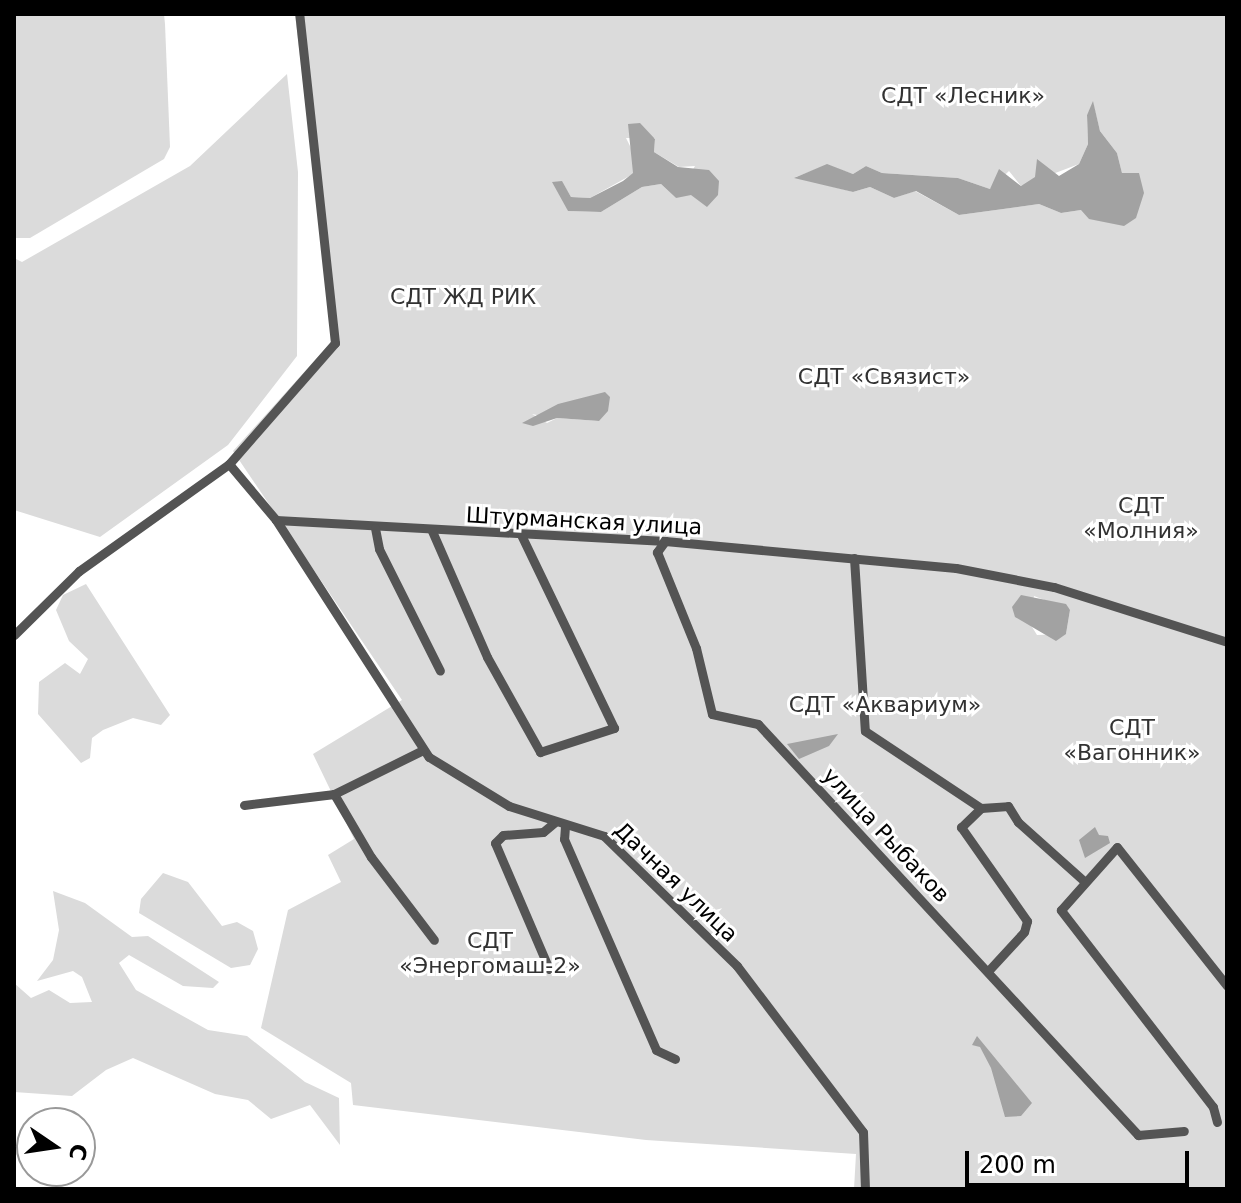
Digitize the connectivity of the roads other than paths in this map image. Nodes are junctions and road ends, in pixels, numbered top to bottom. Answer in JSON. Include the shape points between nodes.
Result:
{"nodes":[{"id":1,"x":299,"y":14,"type":"edge"},
{"id":2,"x":229,"y":464,"type":"junction"},
{"id":3,"x":276,"y":520,"type":"junction"},
{"id":4,"x":375,"y":528,"type":"junction"},
{"id":5,"x":432,"y":531,"type":"junction"},
{"id":6,"x":521,"y":535,"type":"junction"},
{"id":7,"x":665,"y":541,"type":"junction"},
{"id":8,"x":854,"y":558,"type":"junction"},
{"id":9,"x":14,"y":635,"type":"edge"},
{"id":10,"x":1227,"y":642,"type":"edge"},
{"id":11,"x":440,"y":671,"type":"dead end"},
{"id":12,"x":423,"y":750,"type":"junction"},
{"id":13,"x":334,"y":794,"type":"junction"},
{"id":14,"x":244,"y":805,"type":"dead end"},
{"id":15,"x":981,"y":808,"type":"junction"},
{"id":16,"x":560,"y":824,"type":"junction"},
{"id":17,"x":1085,"y":882,"type":"junction"},
{"id":18,"x":434,"y":940,"type":"dead end"},
{"id":19,"x":549,"y":969,"type":"dead end"},
{"id":20,"x":989,"y":970,"type":"junction"},
{"id":21,"x":1227,"y":986,"type":"edge"},
{"id":22,"x":675,"y":1059,"type":"dead end"},
{"id":23,"x":1217,"y":1122,"type":"dead end"},
{"id":24,"x":1184,"y":1131,"type":"dead end"},
{"id":25,"x":865,"y":1189,"type":"edge"}],
"edges":[{"from":1,"to":2,"type":"street","via":[[335,343]]},
{"from":2,"to":3,"type":"street"},
{"from":2,"to":9,"type":"street","via":[[79,571]]},
{"from":3,"to":4,"type":"street","name":"Штурманская улица"},
{"from":3,"to":12,"type":"street","name":"Дачная улица"},
{"from":4,"to":5,"type":"street","name":"Штурманская улица"},
{"from":4,"to":11,"type":"street","via":[[379,549]]},
{"from":5,"to":6,"type":"street","name":"Штурманская улица"},
{"from":5,"to":6,"type":"street","via":[[487,657],[540,752],[614,728]]},
{"from":6,"to":7,"type":"street","name":"Штурманская улица"},
{"from":7,"to":8,"type":"street","name":"Штурманская улица"},
{"from":7,"to":20,"type":"street","name":"улица Рыбаков","via":[[657,552],[696,648],[712,714],[758,724]]},
{"from":8,"to":10,"type":"street","name":"Штурманская улица","via":[[1019,579]]},
{"from":8,"to":15,"type":"street","via":[[863,729]]},
{"from":12,"to":13,"type":"street"},
{"from":12,"to":16,"type":"street","name":"Дачная улица","via":[[509,806]]},
{"from":13,"to":14,"type":"street"},
{"from":13,"to":18,"type":"street","via":[[371,857]]},
{"from":15,"to":17,"type":"street","via":[[1008,806],[1018,822]]},
{"from":15,"to":20,"type":"street","via":[[961,827],[1027,921],[1024,932]]},
{"from":16,"to":19,"type":"street","via":[[543,832],[503,835],[495,843]]},
{"from":16,"to":22,"type":"street","via":[[656,1050]]},
{"from":16,"to":25,"type":"street","name":"Дачная улица","via":[[604,836],[737,966],[863,1132]]},
{"from":17,"to":21,"type":"street","via":[[1117,847]]},
{"from":17,"to":23,"type":"street","via":[[1061,910],[1213,1107]]},
{"from":20,"to":24,"type":"street","name":"улица Рыбаков","via":[[1138,1135]]}]}
